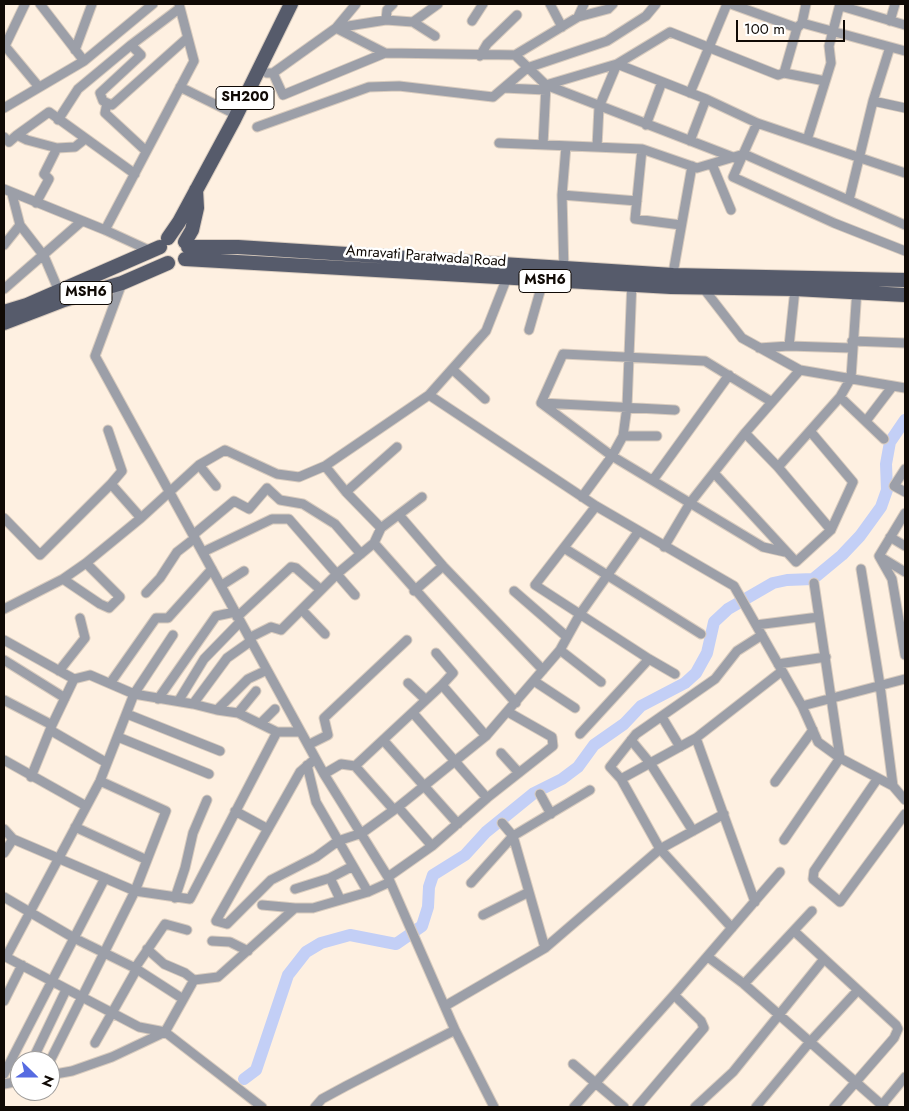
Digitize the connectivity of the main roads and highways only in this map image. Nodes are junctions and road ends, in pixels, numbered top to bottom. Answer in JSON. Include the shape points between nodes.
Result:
{"nodes":[{"id":1,"x":291,"y":4,"type":"edge"},
{"id":2,"x":196,"y":190,"type":"junction"},
{"id":3,"x":160,"y":246,"type":"junction"},
{"id":4,"x":186,"y":249,"type":"junction"},
{"id":5,"x":168,"y":263,"type":"junction"},
{"id":6,"x":508,"y":272,"type":"junction"},
{"id":7,"x":564,"y":275,"type":"junction"},
{"id":8,"x":905,"y":280,"type":"edge"},
{"id":9,"x":672,"y":281,"type":"junction"},
{"id":10,"x":857,"y":286,"type":"junction"},
{"id":11,"x":905,"y":295,"type":"edge"},
{"id":12,"x":61,"y":296,"type":"junction"},
{"id":13,"x":4,"y":312,"type":"edge"},
{"id":14,"x":4,"y":323,"type":"edge"}],
"edges":[{"from":1,"to":2,"type":"main road","number":"SH200"},
{"from":2,"to":3,"type":"main road","number":"SH200"},
{"from":2,"to":4,"type":"main road","number":"SH200","via":[[197,208]]},
{"from":3,"to":4,"type":"main road","via":[[174,236]]},
{"from":3,"to":5,"type":"main road","via":[[160,254]]},
{"from":3,"to":12,"type":"main road","number":"MSH6"},
{"from":4,"to":5,"type":"main road","via":[[174,264]]},
{"from":4,"to":6,"type":"main road","name":"Amravati Paratwada Road","number":"MSH6"},
{"from":5,"to":12,"type":"main road","number":"MSH6","via":[[122,283]]},
{"from":6,"to":7,"type":"main road","name":"Amravati Paratwada Road","number":"MSH6"},
{"from":6,"to":7,"type":"main road","name":"Amravati Paratwada Road","number":"MSH6","via":[[542,281]]},
{"from":7,"to":9,"type":"main road","name":"Amravati Paratwada Road","number":"MSH6"},
{"from":8,"to":10,"type":"main road","name":"Amravati Paratwada Road","number":"MSH6"},
{"from":9,"to":10,"type":"main road","name":"Amravati Paratwada Road","number":"MSH6"},
{"from":9,"to":10,"type":"main road","name":"Amravati Paratwada Road","number":"MSH6","via":[[704,288]]},
{"from":10,"to":11,"type":"main road","name":"Amravati Paratwada Road","number":"MSH6"},
{"from":12,"to":13,"type":"main road","number":"MSH6"},
{"from":12,"to":14,"type":"main road","number":"MSH6"}]}
